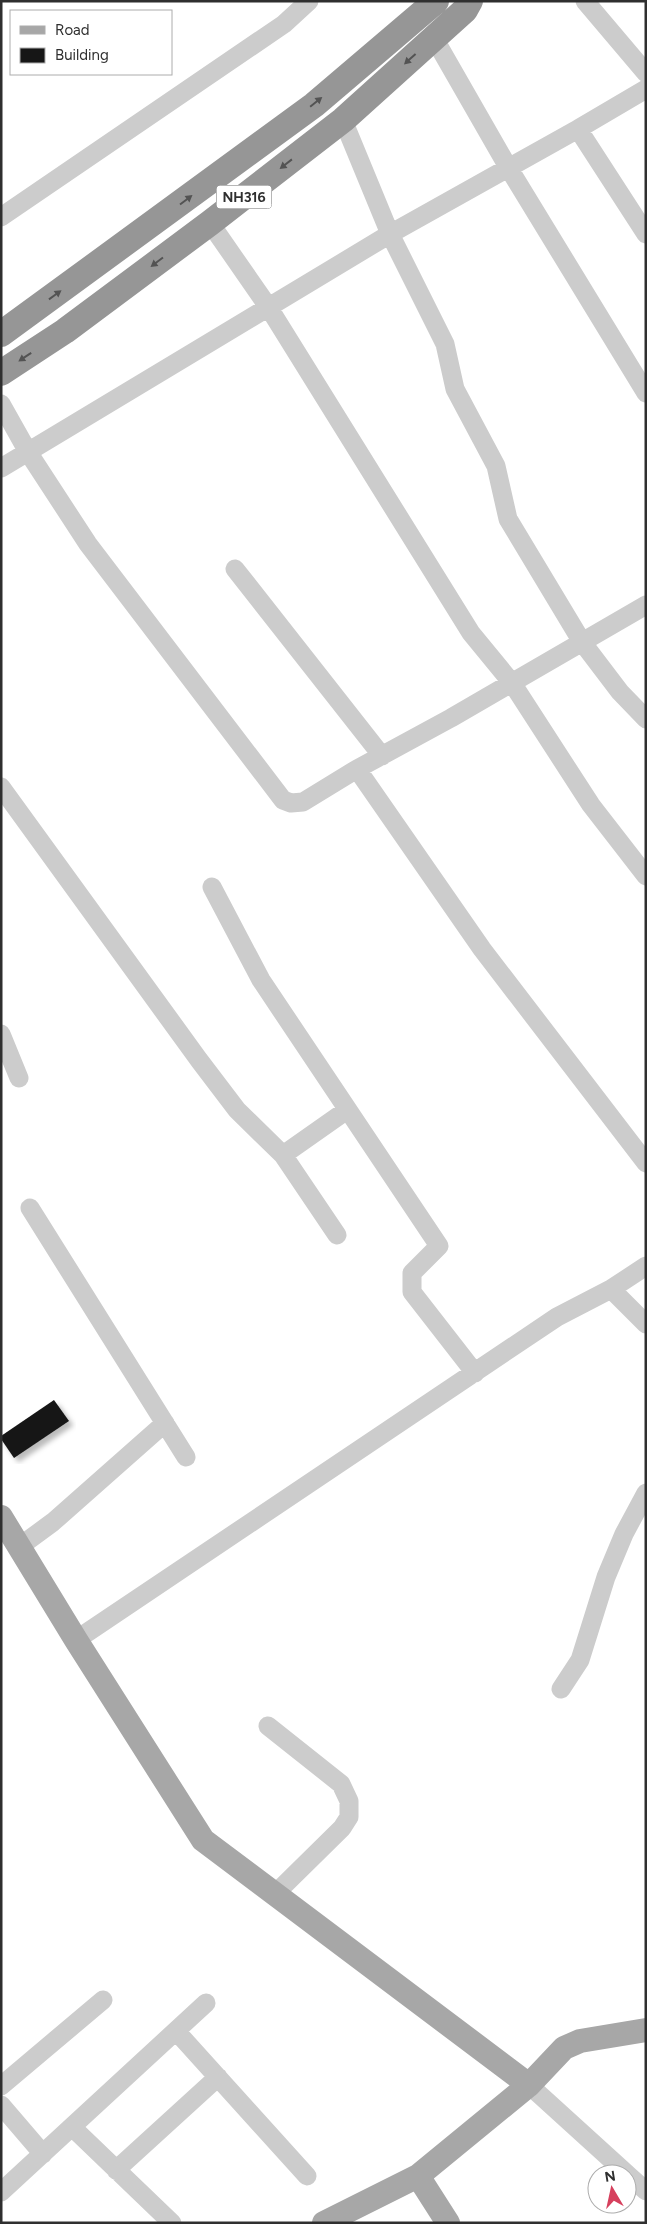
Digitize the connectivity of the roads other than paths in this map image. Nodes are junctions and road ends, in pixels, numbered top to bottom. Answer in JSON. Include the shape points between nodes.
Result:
{"nodes":[{"id":1,"x":309,"y":1,"type":"edge"},
{"id":2,"x":436,"y":1,"type":"edge"},
{"id":3,"x":470,"y":1,"type":"edge"},
{"id":4,"x":585,"y":1,"type":"edge"},
{"id":5,"x":434,"y":38,"type":"junction"},
{"id":6,"x":646,"y":73,"type":"edge"},
{"id":7,"x":646,"y":89,"type":"edge"},
{"id":8,"x":343,"y":120,"type":"junction"},
{"id":9,"x":578,"y":129,"type":"junction"},
{"id":10,"x":508,"y":167,"type":"junction"},
{"id":11,"x":1,"y":217,"type":"edge"},
{"id":12,"x":210,"y":223,"type":"junction"},
{"id":13,"x":390,"y":234,"type":"junction"},
{"id":14,"x":646,"y":234,"type":"edge"},
{"id":15,"x":269,"y":308,"type":"junction"},
{"id":16,"x":1,"y":334,"type":"edge"},
{"id":17,"x":1,"y":373,"type":"edge"},
{"id":18,"x":646,"y":393,"type":"edge"},
{"id":19,"x":1,"y":404,"type":"edge"},
{"id":20,"x":28,"y":452,"type":"junction"},
{"id":21,"x":1,"y":468,"type":"edge"},
{"id":22,"x":235,"y":569,"type":"dead end"},
{"id":23,"x":646,"y":605,"type":"edge"},
{"id":24,"x":582,"y":642,"type":"junction"},
{"id":25,"x":512,"y":683,"type":"junction"},
{"id":26,"x":646,"y":718,"type":"edge"},
{"id":27,"x":382,"y":756,"type":"junction"},
{"id":28,"x":357,"y":769,"type":"junction"},
{"id":29,"x":1,"y":787,"type":"edge"},
{"id":30,"x":646,"y":876,"type":"edge"},
{"id":31,"x":212,"y":887,"type":"dead end"},
{"id":32,"x":1,"y":1034,"type":"edge"},
{"id":33,"x":19,"y":1078,"type":"dead end"},
{"id":34,"x":347,"y":1110,"type":"junction"},
{"id":35,"x":283,"y":1155,"type":"junction"},
{"id":36,"x":646,"y":1163,"type":"edge"},
{"id":37,"x":30,"y":1208,"type":"dead end"},
{"id":38,"x":338,"y":1235,"type":"dead end"},
{"id":39,"x":646,"y":1266,"type":"edge"},
{"id":40,"x":610,"y":1289,"type":"junction"},
{"id":41,"x":646,"y":1324,"type":"edge"},
{"id":42,"x":475,"y":1373,"type":"junction"},
{"id":43,"x":165,"y":1423,"type":"junction"},
{"id":44,"x":186,"y":1457,"type":"dead end"},
{"id":45,"x":646,"y":1493,"type":"edge"},
{"id":46,"x":1,"y":1518,"type":"edge"},
{"id":47,"x":19,"y":1547,"type":"junction"},
{"id":48,"x":76,"y":1640,"type":"junction"},
{"id":49,"x":561,"y":1688,"type":"dead end"},
{"id":50,"x":268,"y":1726,"type":"dead end"},
{"id":51,"x":275,"y":1894,"type":"junction"},
{"id":52,"x":103,"y":2000,"type":"dead end"},
{"id":53,"x":206,"y":2003,"type":"dead end"},
{"id":54,"x":646,"y":2030,"type":"edge"},
{"id":55,"x":176,"y":2031,"type":"junction"},
{"id":56,"x":218,"y":2077,"type":"junction"},
{"id":57,"x":529,"y":2085,"type":"junction"},
{"id":58,"x":1,"y":2086,"type":"edge"},
{"id":59,"x":1,"y":2105,"type":"edge"},
{"id":60,"x":72,"y":2127,"type":"junction"},
{"id":61,"x":43,"y":2154,"type":"junction"},
{"id":62,"x":616,"y":2164,"type":"edge"},
{"id":63,"x":116,"y":2170,"type":"junction"},
{"id":64,"x":307,"y":2176,"type":"dead end"},
{"id":65,"x":418,"y":2176,"type":"junction"},
{"id":66,"x":1,"y":2192,"type":"edge"},
{"id":67,"x":172,"y":2223,"type":"edge"},
{"id":68,"x":324,"y":2223,"type":"edge"},
{"id":69,"x":448,"y":2223,"type":"edge"}],
"edges":[{"from":1,"to":11,"type":"street","via":[[276,30]]},
{"from":16,"to":2,"type":"highway","number":"NH316","one_way":true,"via":[[314,105]]},
{"from":3,"to":5,"type":"highway","number":"NH316","via":[[465,10]]},
{"from":4,"to":6,"type":"street"},
{"from":5,"to":8,"type":"highway","number":"NH316","one_way":true},
{"from":5,"to":10,"type":"street"},
{"from":7,"to":9,"type":"street"},
{"from":8,"to":12,"type":"highway","number":"NH316","one_way":true},
{"from":8,"to":13,"type":"street"},
{"from":9,"to":10,"type":"street"},
{"from":9,"to":14,"type":"street"},
{"from":10,"to":13,"type":"street"},
{"from":10,"to":18,"type":"street"},
{"from":12,"to":15,"type":"street"},
{"from":12,"to":17,"type":"highway","number":"NH316","one_way":true,"via":[[65,331]]},
{"from":13,"to":15,"type":"street"},
{"from":13,"to":24,"type":"street","via":[[445,344],[455,389],[496,466],[508,520]]},
{"from":15,"to":20,"type":"street"},
{"from":15,"to":25,"type":"street","via":[[471,633]]},
{"from":19,"to":20,"type":"street"},
{"from":20,"to":21,"type":"street"},
{"from":20,"to":28,"type":"street","via":[[88,544],[283,800],[304,802]]},
{"from":22,"to":27,"type":"street"},
{"from":23,"to":24,"type":"street"},
{"from":24,"to":25,"type":"street"},
{"from":24,"to":26,"type":"street","via":[[620,692]]},
{"from":25,"to":27,"type":"street"},
{"from":25,"to":30,"type":"street","via":[[591,806]]},
{"from":27,"to":28,"type":"street"},
{"from":28,"to":36,"type":"street","via":[[482,949]]},
{"from":29,"to":35,"type":"street","via":[[237,1110]]},
{"from":31,"to":34,"type":"street","via":[[261,980]]},
{"from":32,"to":33,"type":"street"},
{"from":34,"to":35,"type":"street"},
{"from":34,"to":42,"type":"street","via":[[439,1246],[412,1273],[412,1292]]},
{"from":35,"to":38,"type":"street"},
{"from":37,"to":43,"type":"street"},
{"from":39,"to":40,"type":"street"},
{"from":40,"to":41,"type":"street"},
{"from":40,"to":42,"type":"street","via":[[557,1317]]},
{"from":42,"to":48,"type":"street"},
{"from":43,"to":44,"type":"street"},
{"from":43,"to":47,"type":"street"},
{"from":45,"to":49,"type":"street","via":[[606,1577],[580,1660]]},
{"from":46,"to":47,"type":"main road"},
{"from":47,"to":48,"type":"main road"},
{"from":48,"to":51,"type":"main road","via":[[203,1840]]},
{"from":50,"to":51,"type":"street","via":[[341,1784],[349,1802],[349,1816],[342,1828]]},
{"from":51,"to":57,"type":"main road"},
{"from":52,"to":58,"type":"street"},
{"from":53,"to":55,"type":"street"},
{"from":54,"to":57,"type":"main road","via":[[580,2041],[564,2048]]},
{"from":55,"to":56,"type":"street"},
{"from":55,"to":60,"type":"street"},
{"from":56,"to":63,"type":"street"},
{"from":56,"to":64,"type":"street"},
{"from":57,"to":62,"type":"street"},
{"from":57,"to":65,"type":"main road"},
{"from":59,"to":61,"type":"street"},
{"from":60,"to":61,"type":"street"},
{"from":60,"to":63,"type":"street"},
{"from":61,"to":66,"type":"street"},
{"from":63,"to":67,"type":"street"},
{"from":65,"to":68,"type":"main road"},
{"from":65,"to":69,"type":"main road"}]}
